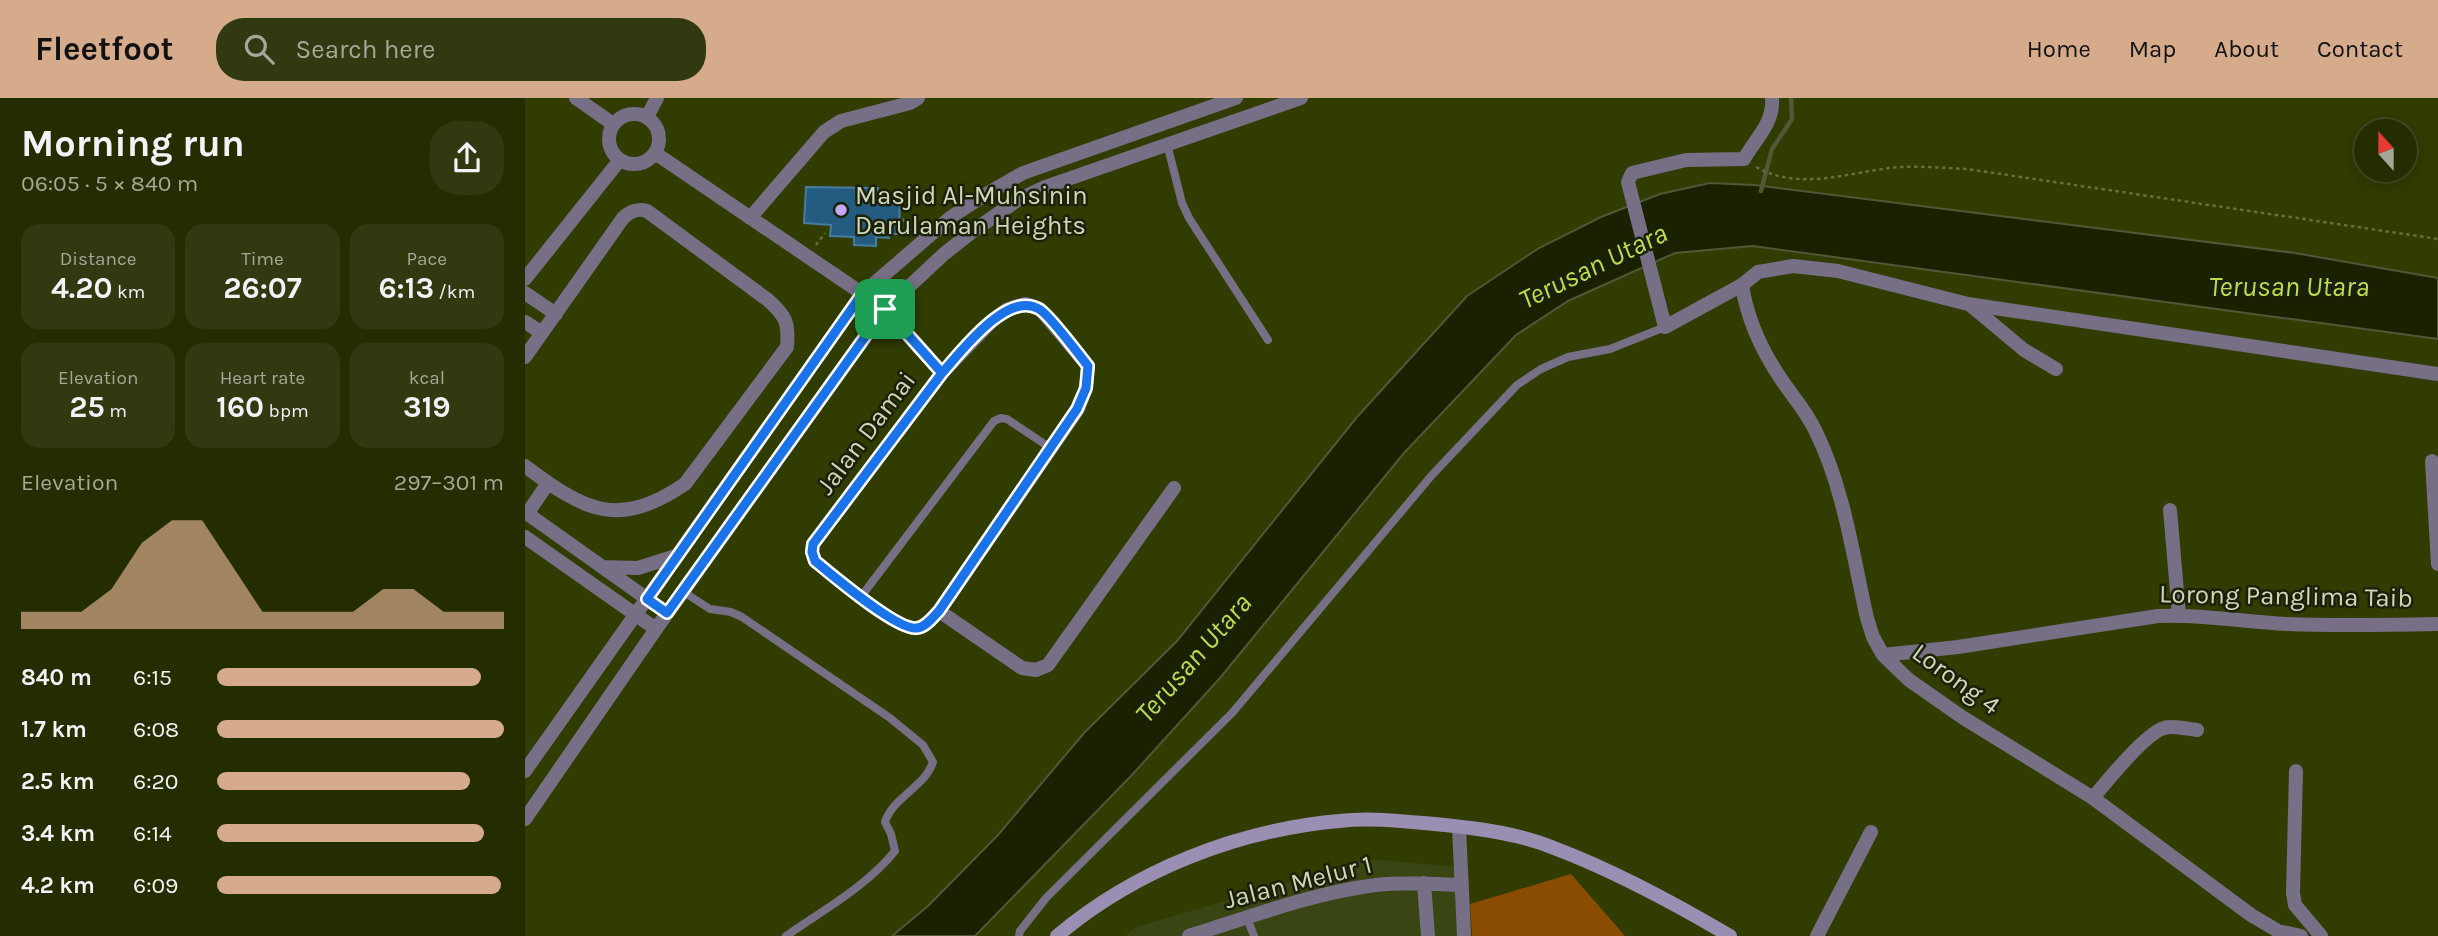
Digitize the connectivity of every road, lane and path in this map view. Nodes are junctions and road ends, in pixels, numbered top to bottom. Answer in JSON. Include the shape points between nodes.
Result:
{"nodes":[{"id":1,"x":576,"y":98,"type":"edge"},
{"id":2,"x":657,"y":98,"type":"edge"},
{"id":3,"x":918,"y":98,"type":"edge"},
{"id":4,"x":1235,"y":98,"type":"edge"},
{"id":5,"x":1301,"y":98,"type":"edge"},
{"id":6,"x":1772,"y":98,"type":"edge"},
{"id":7,"x":647,"y":117,"type":"junction"},
{"id":8,"x":613,"y":124,"type":"junction"},
{"id":9,"x":1167,"y":144,"type":"junction"},
{"id":10,"x":655,"y":153,"type":"junction"},
{"id":11,"x":619,"y":160,"type":"junction"},
{"id":12,"x":1760,"y":170,"type":"dead end"},
{"id":13,"x":750,"y":218,"type":"junction"},
{"id":14,"x":902,"y":219,"type":"dead end"},
{"id":15,"x":825,"y":233,"type":"dead end"},
{"id":16,"x":923,"y":239,"type":"junction"},
{"id":17,"x":2438,"y":239,"type":"edge"},
{"id":18,"x":819,"y":241,"type":"dead end"},
{"id":19,"x":525,"y":279,"type":"edge"},
{"id":20,"x":1742,"y":285,"type":"junction"},
{"id":21,"x":525,"y":293,"type":"edge"},
{"id":22,"x":862,"y":294,"type":"junction"},
{"id":23,"x":1968,"y":304,"type":"junction"},
{"id":24,"x":885,"y":309,"type":"junction"},
{"id":25,"x":556,"y":314,"type":"junction"},
{"id":26,"x":525,"y":321,"type":"edge"},
{"id":27,"x":1664,"y":323,"type":"junction"},
{"id":28,"x":542,"y":333,"type":"junction"},
{"id":29,"x":1268,"y":340,"type":"dead end"},
{"id":30,"x":525,"y":357,"type":"edge"},
{"id":31,"x":2056,"y":369,"type":"dead end"},
{"id":32,"x":942,"y":373,"type":"junction"},
{"id":33,"x":2438,"y":374,"type":"edge"},
{"id":34,"x":1049,"y":447,"type":"junction"},
{"id":35,"x":2432,"y":461,"type":"dead end"},
{"id":36,"x":525,"y":466,"type":"edge"},
{"id":37,"x":548,"y":483,"type":"junction"},
{"id":38,"x":1174,"y":488,"type":"dead end"},
{"id":39,"x":2170,"y":510,"type":"dead end"},
{"id":40,"x":526,"y":513,"type":"edge"},
{"id":41,"x":525,"y":537,"type":"edge"},
{"id":42,"x":676,"y":556,"type":"junction"},
{"id":43,"x":2438,"y":564,"type":"edge"},
{"id":44,"x":601,"y":566,"type":"junction"},
{"id":45,"x":682,"y":591,"type":"junction"},
{"id":46,"x":860,"y":598,"type":"junction"},
{"id":47,"x":647,"y":599,"type":"junction"},
{"id":48,"x":939,"y":611,"type":"junction"},
{"id":49,"x":667,"y":613,"type":"junction"},
{"id":50,"x":635,"y":615,"type":"junction"},
{"id":51,"x":2179,"y":615,"type":"junction"},
{"id":52,"x":2438,"y":624,"type":"edge"},
{"id":53,"x":656,"y":629,"type":"junction"},
{"id":54,"x":1883,"y":655,"type":"junction"},
{"id":55,"x":2197,"y":730,"type":"dead end"},
{"id":56,"x":525,"y":771,"type":"edge"},
{"id":57,"x":2296,"y":771,"type":"dead end"},
{"id":58,"x":2094,"y":798,"type":"junction"},
{"id":59,"x":525,"y":819,"type":"edge"},
{"id":60,"x":1459,"y":827,"type":"junction"},
{"id":61,"x":1871,"y":832,"type":"dead end"},
{"id":62,"x":1424,"y":883,"type":"junction"},
{"id":63,"x":1462,"y":885,"type":"junction"},
{"id":64,"x":1247,"y":918,"type":"junction"},
{"id":65,"x":786,"y":936,"type":"edge"},
{"id":66,"x":1019,"y":936,"type":"edge"},
{"id":67,"x":1057,"y":936,"type":"edge"},
{"id":68,"x":1189,"y":936,"type":"edge"},
{"id":69,"x":1254,"y":936,"type":"edge"},
{"id":70,"x":1428,"y":936,"type":"edge"},
{"id":71,"x":1464,"y":936,"type":"edge"},
{"id":72,"x":1730,"y":936,"type":"edge"},
{"id":73,"x":1817,"y":936,"type":"edge"},
{"id":74,"x":2301,"y":936,"type":"edge"},
{"id":75,"x":2321,"y":936,"type":"edge"}],
"edges":[{"from":1,"to":8,"type":"street"},
{"from":2,"to":7,"type":"street"},
{"from":3,"to":13,"type":"street","via":[[841,121],[824,132]]},
{"from":4,"to":16,"type":"street","via":[[1024,173]]},
{"from":5,"to":9,"type":"street"},
{"from":6,"to":27,"type":"street","via":[[1770,121],[1744,159],[1686,160],[1632,173],[1628,182]]},
{"from":7,"to":8,"type":"street","via":[[633,113]]},
{"from":7,"to":10,"type":"street","via":[[659,138]]},
{"from":8,"to":11,"type":"street","via":[[609,148]]},
{"from":9,"to":24,"type":"street","via":[[1019,200],[944,254]]},
{"from":9,"to":29,"type":"lane","via":[[1189,218]]},
{"from":10,"to":11,"type":"street","via":[[635,165]]},
{"from":10,"to":13,"type":"street"},
{"from":11,"to":19,"type":"street"},
{"from":12,"to":17,"type":"path","via":[[1821,179],[1901,167],[1967,169]]},
{"from":13,"to":22,"type":"street"},
{"from":14,"to":16,"type":"path"},
{"from":15,"to":18,"type":"path"},
{"from":16,"to":22,"type":"street"},
{"from":20,"to":23,"type":"street","via":[[1758,272],[1793,266],[1838,271]]},
{"from":20,"to":27,"type":"street"},
{"from":20,"to":54,"type":"street","name":"Lorong 4","via":[[1767,357],[1804,409],[1831,465],[1867,618]]},
{"from":21,"to":25,"type":"street"},
{"from":22,"to":24,"type":"street"},
{"from":22,"to":42,"type":"street"},
{"from":23,"to":31,"type":"street","via":[[2024,350]]},
{"from":23,"to":33,"type":"street"},
{"from":24,"to":32,"type":"street"},
{"from":24,"to":45,"type":"street"},
{"from":25,"to":28,"type":"street"},
{"from":25,"to":37,"type":"street","via":[[623,218],[641,209],[768,300],[782,313],[789,329],[787,347],[685,484],[668,496],[637,508],[604,511],[576,502]]},
{"from":26,"to":28,"type":"street"},
{"from":27,"to":66,"type":"lane","via":[[1610,349],[1568,357],[1517,385],[1432,475],[1233,712],[1046,898]]},
{"from":28,"to":30,"type":"street"},
{"from":32,"to":34,"type":"street","name":"Jalan Damai","via":[[1008,309],[1025,304],[1040,309],[1088,366],[1086,388],[1077,409]]},
{"from":32,"to":46,"type":"street","name":"Jalan Damai","via":[[813,544],[815,561]]},
{"from":34,"to":46,"type":"lane","via":[[1007,419],[994,421]]},
{"from":34,"to":48,"type":"street","name":"Jalan Damai"},
{"from":35,"to":43,"type":"street"},
{"from":36,"to":37,"type":"street"},
{"from":37,"to":40,"type":"street"},
{"from":38,"to":48,"type":"street","via":[[1048,664],[1036,670],[1023,668]]},
{"from":39,"to":51,"type":"street"},
{"from":40,"to":44,"type":"street"},
{"from":41,"to":50,"type":"street"},
{"from":42,"to":44,"type":"street","via":[[638,568]]},
{"from":42,"to":47,"type":"street"},
{"from":44,"to":47,"type":"street"},
{"from":45,"to":49,"type":"street"},
{"from":45,"to":65,"type":"lane","via":[[710,609],[742,617],[890,718],[923,745],[933,762],[930,773],[888,813],[885,822],[895,851],[861,884]]},
{"from":46,"to":48,"type":"street","name":"Jalan Damai","via":[[907,628],[926,624]]},
{"from":47,"to":49,"type":"street"},
{"from":47,"to":50,"type":"street"},
{"from":49,"to":53,"type":"street"},
{"from":50,"to":53,"type":"street"},
{"from":50,"to":56,"type":"street"},
{"from":51,"to":52,"type":"street","name":"Lorong Panglima Taib","via":[[2287,624]]},
{"from":51,"to":54,"type":"street","name":"Lorong Panglima Taib"},
{"from":53,"to":59,"type":"street"},
{"from":54,"to":58,"type":"street","name":"Lorong 4","via":[[1951,709]]},
{"from":55,"to":58,"type":"street","via":[[2166,726],[2155,732],[2113,772]]},
{"from":57,"to":75,"type":"street","via":[[2293,893],[2295,905]]},
{"from":58,"to":74,"type":"street","name":"Lorong 4","via":[[2251,915],[2278,931]]},
{"from":60,"to":63,"type":"street"},
{"from":60,"to":67,"type":"main road","via":[[1340,820],[1279,830],[1208,850],[1159,871],[1111,896]]},
{"from":60,"to":72,"type":"main road","via":[[1553,847]]},
{"from":61,"to":73,"type":"street"},
{"from":62,"to":63,"type":"street","name":"Jalan Melur 1"},
{"from":62,"to":64,"type":"street","name":"Jalan Melur 1","via":[[1334,892]]},
{"from":62,"to":70,"type":"street"},
{"from":63,"to":71,"type":"street"},
{"from":64,"to":68,"type":"street","name":"Jalan Melur 1"},
{"from":64,"to":69,"type":"lane"}]}
